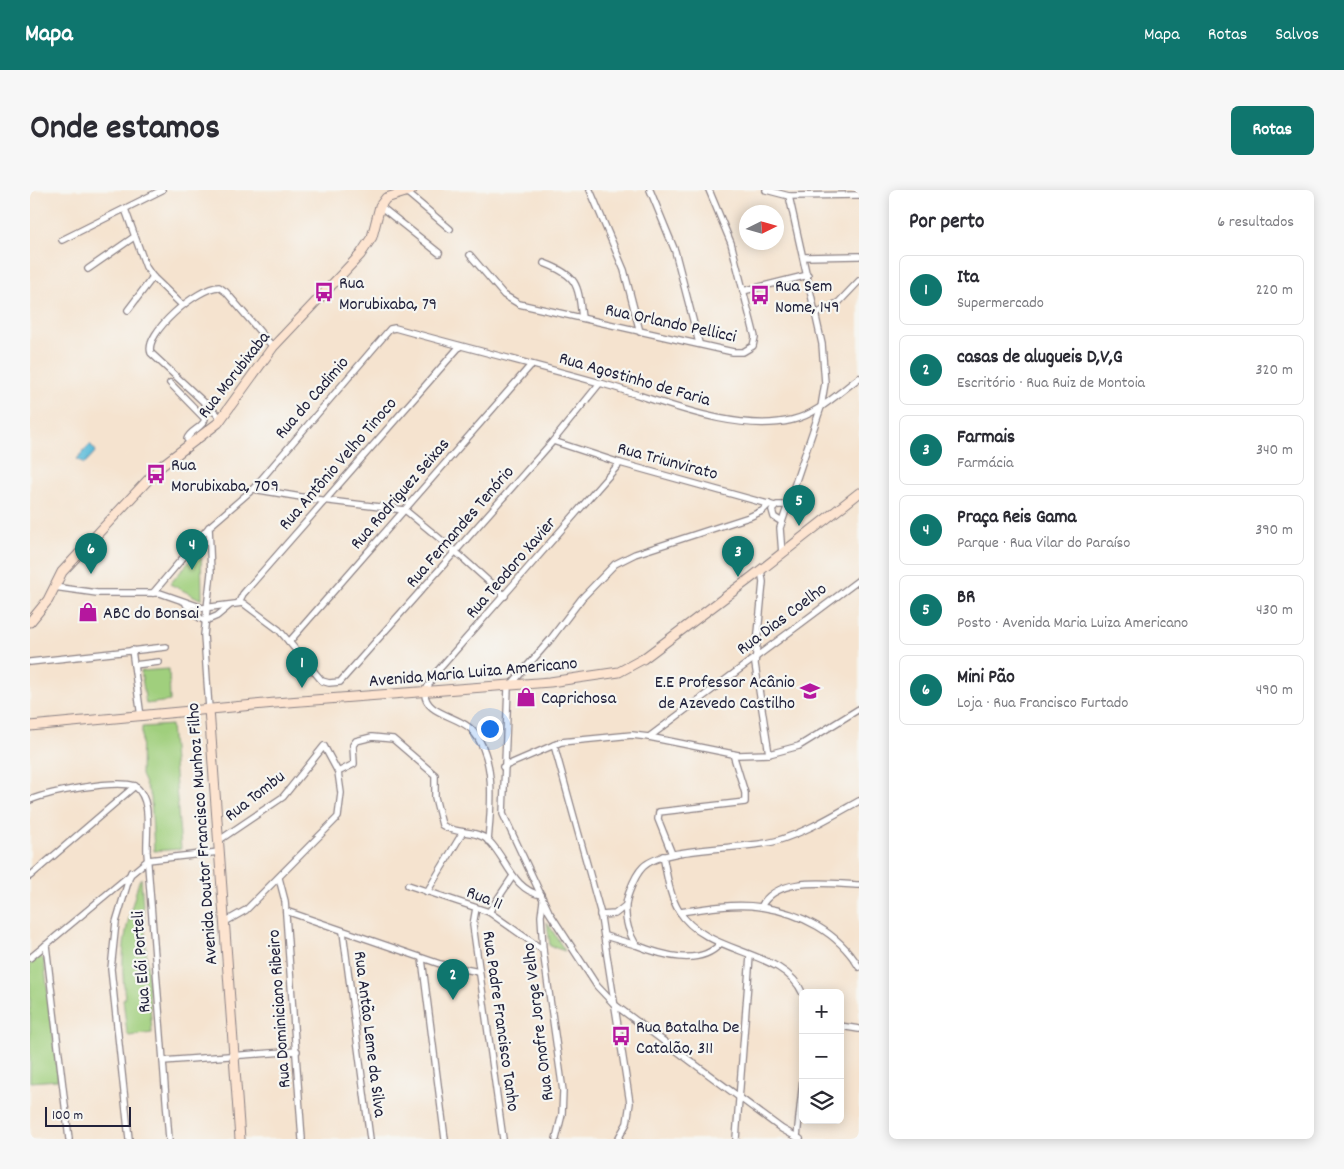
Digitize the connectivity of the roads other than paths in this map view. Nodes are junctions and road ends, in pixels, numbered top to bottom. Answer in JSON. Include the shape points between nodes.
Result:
{"nodes":[{"id":1,"x":162,"y":190,"type":"edge"},
{"id":2,"x":590,"y":190,"type":"edge"},
{"id":3,"x":650,"y":190,"type":"edge"},
{"id":4,"x":709,"y":190,"type":"edge"},
{"id":5,"x":766,"y":190,"type":"edge"},
{"id":6,"x":408,"y":191,"type":"edge"},
{"id":7,"x":788,"y":196,"type":"junction"},
{"id":8,"x":859,"y":196,"type":"edge"},
{"id":9,"x":380,"y":206,"type":"junction"},
{"id":10,"x":125,"y":209,"type":"junction"},
{"id":11,"x":450,"y":230,"type":"dead end"},
{"id":12,"x":134,"y":237,"type":"junction"},
{"id":13,"x":62,"y":240,"type":"dead end"},
{"id":14,"x":439,"y":253,"type":"dead end"},
{"id":15,"x":470,"y":255,"type":"dead end"},
{"id":16,"x":859,"y":256,"type":"edge"},
{"id":17,"x":804,"y":257,"type":"junction"},
{"id":18,"x":544,"y":263,"type":"dead end"},
{"id":19,"x":88,"y":269,"type":"dead end"},
{"id":20,"x":808,"y":275,"type":"junction"},
{"id":21,"x":153,"y":277,"type":"junction"},
{"id":22,"x":859,"y":281,"type":"edge"},
{"id":23,"x":743,"y":291,"type":"junction"},
{"id":24,"x":182,"y":305,"type":"junction"},
{"id":25,"x":128,"y":310,"type":"dead end"},
{"id":26,"x":816,"y":314,"type":"junction"},
{"id":27,"x":582,"y":318,"type":"junction"},
{"id":28,"x":395,"y":328,"type":"joint"},
{"id":29,"x":640,"y":332,"type":"junction"},
{"id":30,"x":698,"y":343,"type":"junction"},
{"id":31,"x":460,"y":346,"type":"junction"},
{"id":32,"x":273,"y":347,"type":"junction"},
{"id":33,"x":531,"y":365,"type":"junction"},
{"id":34,"x":859,"y":378,"type":"edge"},
{"id":35,"x":600,"y":383,"type":"junction"},
{"id":36,"x":170,"y":384,"type":"dead end"},
{"id":37,"x":821,"y":407,"type":"junction"},
{"id":38,"x":222,"y":419,"type":"junction"},
{"id":39,"x":553,"y":441,"type":"junction"},
{"id":40,"x":191,"y":444,"type":"junction"},
{"id":41,"x":620,"y":463,"type":"junction"},
{"id":42,"x":254,"y":488,"type":"junction"},
{"id":43,"x":859,"y":493,"type":"edge"},
{"id":44,"x":325,"y":500,"type":"junction"},
{"id":45,"x":772,"y":505,"type":"junction"},
{"id":46,"x":787,"y":505,"type":"junction"},
{"id":47,"x":404,"y":510,"type":"junction"},
{"id":48,"x":782,"y":522,"type":"junction"},
{"id":49,"x":209,"y":527,"type":"junction"},
{"id":50,"x":456,"y":552,"type":"junction"},
{"id":51,"x":782,"y":554,"type":"junction"},
{"id":52,"x":761,"y":570,"type":"junction"},
{"id":53,"x":859,"y":580,"type":"edge"},
{"id":54,"x":54,"y":587,"type":"junction"},
{"id":55,"x":153,"y":593,"type":"junction"},
{"id":56,"x":505,"y":596,"type":"junction"},
{"id":57,"x":240,"y":602,"type":"junction"},
{"id":58,"x":186,"y":604,"type":"junction"},
{"id":59,"x":229,"y":606,"type":"junction"},
{"id":60,"x":208,"y":608,"type":"junction"},
{"id":61,"x":205,"y":621,"type":"junction"},
{"id":62,"x":30,"y":622,"type":"edge"},
{"id":63,"x":289,"y":642,"type":"junction"},
{"id":64,"x":166,"y":647,"type":"dead end"},
{"id":65,"x":132,"y":650,"type":"junction"},
{"id":66,"x":756,"y":656,"type":"junction"},
{"id":67,"x":30,"y":662,"type":"edge"},
{"id":68,"x":159,"y":662,"type":"dead end"},
{"id":69,"x":134,"y":665,"type":"junction"},
{"id":70,"x":510,"y":685,"type":"junction"},
{"id":71,"x":425,"y":692,"type":"junction"},
{"id":72,"x":209,"y":709,"type":"junction"},
{"id":73,"x":859,"y":709,"type":"edge"},
{"id":74,"x":141,"y":716,"type":"junction"},
{"id":75,"x":30,"y":726,"type":"edge"},
{"id":76,"x":650,"y":737,"type":"junction"},
{"id":77,"x":554,"y":745,"type":"junction"},
{"id":78,"x":733,"y":754,"type":"junction"},
{"id":79,"x":768,"y":754,"type":"junction"},
{"id":80,"x":503,"y":767,"type":"junction"},
{"id":81,"x":338,"y":772,"type":"junction"},
{"id":82,"x":135,"y":786,"type":"junction"},
{"id":83,"x":30,"y":800,"type":"edge"},
{"id":84,"x":859,"y":801,"type":"edge"},
{"id":85,"x":463,"y":832,"type":"junction"},
{"id":86,"x":218,"y":841,"type":"junction"},
{"id":87,"x":488,"y":841,"type":"junction"},
{"id":88,"x":219,"y":852,"type":"junction"},
{"id":89,"x":672,"y":854,"type":"junction"},
{"id":90,"x":663,"y":856,"type":"junction"},
{"id":91,"x":148,"y":860,"type":"junction"},
{"id":92,"x":131,"y":872,"type":"junction"},
{"id":93,"x":30,"y":876,"type":"edge"},
{"id":94,"x":513,"y":876,"type":"junction"},
{"id":95,"x":279,"y":878,"type":"junction"},
{"id":96,"x":859,"y":884,"type":"edge"},
{"id":97,"x":408,"y":885,"type":"dead end"},
{"id":98,"x":427,"y":892,"type":"junction"},
{"id":99,"x":542,"y":898,"type":"junction"},
{"id":100,"x":625,"y":906,"type":"junction"},
{"id":101,"x":761,"y":907,"type":"junction"},
{"id":102,"x":476,"y":908,"type":"junction"},
{"id":103,"x":286,"y":911,"type":"junction"},
{"id":104,"x":489,"y":912,"type":"junction"},
{"id":105,"x":680,"y":912,"type":"junction"},
{"id":106,"x":600,"y":915,"type":"junction"},
{"id":107,"x":223,"y":923,"type":"junction"},
{"id":108,"x":343,"y":932,"type":"junction"},
{"id":109,"x":604,"y":936,"type":"junction"},
{"id":110,"x":720,"y":944,"type":"junction"},
{"id":111,"x":46,"y":945,"type":"junction"},
{"id":112,"x":636,"y":945,"type":"junction"},
{"id":113,"x":543,"y":950,"type":"junction"},
{"id":114,"x":750,"y":956,"type":"junction"},
{"id":115,"x":30,"y":958,"type":"edge"},
{"id":116,"x":422,"y":959,"type":"junction"},
{"id":117,"x":859,"y":967,"type":"edge"},
{"id":118,"x":479,"y":972,"type":"junction"},
{"id":119,"x":800,"y":989,"type":"edge"},
{"id":120,"x":615,"y":1005,"type":"junction"},
{"id":121,"x":844,"y":1026,"type":"edge"},
{"id":122,"x":859,"y":1028,"type":"edge"},
{"id":123,"x":297,"y":1051,"type":"junction"},
{"id":124,"x":232,"y":1055,"type":"junction"},
{"id":125,"x":163,"y":1062,"type":"junction"},
{"id":126,"x":739,"y":1098,"type":"junction"},
{"id":127,"x":799,"y":1124,"type":"edge"},
{"id":128,"x":798,"y":1138,"type":"edge"},
{"id":129,"x":69,"y":1139,"type":"edge"},
{"id":130,"x":129,"y":1139,"type":"edge"},
{"id":131,"x":169,"y":1139,"type":"edge"},
{"id":132,"x":240,"y":1139,"type":"edge"},
{"id":133,"x":302,"y":1139,"type":"edge"},
{"id":134,"x":370,"y":1139,"type":"edge"},
{"id":135,"x":445,"y":1139,"type":"edge"},
{"id":136,"x":503,"y":1139,"type":"edge"},
{"id":137,"x":556,"y":1139,"type":"edge"},
{"id":138,"x":618,"y":1139,"type":"edge"},
{"id":139,"x":736,"y":1139,"type":"edge"}],
"edges":[{"from":1,"to":10,"type":"street"},
{"from":2,"to":29,"type":"street","via":[[624,270]]},
{"from":3,"to":30,"type":"street","via":[[678,260]]},
{"from":4,"to":23,"type":"street","name":"Rua Orlando Pellicci","via":[[731,243]]},
{"from":5,"to":7,"type":"street"},
{"from":6,"to":9,"type":"street","via":[[392,195]]},
{"from":6,"to":11,"type":"street"},
{"from":7,"to":8,"type":"street"},
{"from":7,"to":17,"type":"street"},
{"from":9,"to":14,"type":"street"},
{"from":9,"to":32,"type":"street","name":"Rua Morubixaba","via":[[372,237],[360,255]]},
{"from":10,"to":12,"type":"street"},
{"from":10,"to":13,"type":"street"},
{"from":12,"to":19,"type":"street"},
{"from":12,"to":21,"type":"street"},
{"from":15,"to":27,"type":"street","name":"Rua Orlando Pellicci","via":[[511,300]]},
{"from":16,"to":17,"type":"street"},
{"from":17,"to":20,"type":"street"},
{"from":18,"to":27,"type":"street","via":[[568,273],[573,280]]},
{"from":20,"to":23,"type":"street"},
{"from":20,"to":26,"type":"street"},
{"from":21,"to":24,"type":"street"},
{"from":21,"to":25,"type":"street"},
{"from":22,"to":26,"type":"street","via":[[839,302]]},
{"from":23,"to":30,"type":"street","name":"Rua Orlando Pellicci","via":[[755,337],[753,346],[738,352]]},
{"from":24,"to":32,"type":"street","via":[[211,288],[222,288]]},
{"from":24,"to":38,"type":"street","via":[[169,318],[150,350]]},
{"from":26,"to":37,"type":"street","via":[[825,363]]},
{"from":27,"to":29,"type":"street","name":"Rua Orlando Pellicci"},
{"from":28,"to":31,"type":"street","name":"Rua Agostinho de Faria"},
{"from":28,"to":42,"type":"street","name":"Rua do Cadimio","via":[[389,330]]},
{"from":29,"to":30,"type":"street","name":"Rua Orlando Pellicci"},
{"from":31,"to":33,"type":"street","name":"Rua Agostinho de Faria"},
{"from":31,"to":44,"type":"street","name":"Rua Antônio Velho Tinoco"},
{"from":32,"to":38,"type":"street","name":"Rua Morubixaba"},
{"from":33,"to":35,"type":"street","name":"Rua Agostinho de Faria"},
{"from":33,"to":47,"type":"street","name":"Rua Rodriguez Seixas"},
{"from":34,"to":37,"type":"street","name":"Rua Agostinho de Faria"},
{"from":35,"to":37,"type":"street","name":"Rua Agostinho de Faria","via":[[712,416],[743,421],[791,421]]},
{"from":35,"to":39,"type":"street","name":"Rua Fernandes Tenório"},
{"from":36,"to":40,"type":"street","via":[[205,419],[188,436]]},
{"from":37,"to":46,"type":"street"},
{"from":38,"to":40,"type":"street","name":"Rua Morubixaba"},
{"from":39,"to":41,"type":"street","name":"Rua Triunvirato"},
{"from":39,"to":50,"type":"street","name":"Rua Fernandes Tenório"},
{"from":40,"to":54,"type":"street","name":"Rua Morubixaba","via":[[160,467],[62,572]]},
{"from":41,"to":45,"type":"street","name":"Rua Triunvirato"},
{"from":41,"to":56,"type":"street","name":"Rua Teodoro Xavier"},
{"from":42,"to":44,"type":"street"},
{"from":42,"to":49,"type":"street","name":"Rua do Cadimio"},
{"from":43,"to":51,"type":"street","name":"Avenida Maria Luiza Americano"},
{"from":44,"to":47,"type":"street"},
{"from":44,"to":57,"type":"street","name":"Rua Antônio Velho Tinoco","via":[[243,594]]},
{"from":45,"to":46,"type":"street"},
{"from":45,"to":48,"type":"street","via":[[773,515]]},
{"from":45,"to":70,"type":"street","via":[[749,518],[635,554],[615,564],[582,598]]},
{"from":46,"to":48,"type":"street"},
{"from":47,"to":50,"type":"street"},
{"from":47,"to":63,"type":"street","name":"Rua Rodriguez Seixas"},
{"from":48,"to":51,"type":"street","via":[[779,538]]},
{"from":49,"to":55,"type":"street","name":"Rua do Cadimio"},
{"from":49,"to":60,"type":"street","name":"Avenida Doutor Francisco Munhoz Filho","via":[[211,573]]},
{"from":50,"to":56,"type":"street"},
{"from":50,"to":63,"type":"street","name":"Rua Fernandes Tenório","via":[[344,679],[336,683],[322,681]]},
{"from":51,"to":52,"type":"street","name":"Avenida Maria Luiza Americano"},
{"from":52,"to":66,"type":"street","via":[[764,582]]},
{"from":52,"to":70,"type":"street","name":"Avenida Maria Luiza Americano","via":[[642,659],[619,672]]},
{"from":53,"to":66,"type":"street","name":"Rua Dias Coelho"},
{"from":54,"to":55,"type":"street","via":[[97,593]]},
{"from":54,"to":62,"type":"street","name":"Rua Morubixaba"},
{"from":55,"to":58,"type":"street"},
{"from":56,"to":71,"type":"street","name":"Rua Teodoro Xavier","via":[[434,675]]},
{"from":57,"to":59,"type":"street"},
{"from":57,"to":63,"type":"street","via":[[248,605]]},
{"from":58,"to":60,"type":"street"},
{"from":58,"to":61,"type":"street"},
{"from":59,"to":60,"type":"street"},
{"from":59,"to":61,"type":"street","via":[[218,616]]},
{"from":60,"to":61,"type":"street","name":"Avenida Doutor Francisco Munhoz Filho"},
{"from":61,"to":72,"type":"street","name":"Avenida Doutor Francisco Munhoz Filho"},
{"from":64,"to":65,"type":"street"},
{"from":65,"to":67,"type":"street"},
{"from":65,"to":69,"type":"street"},
{"from":66,"to":76,"type":"street","name":"Rua Dias Coelho"},
{"from":66,"to":79,"type":"street"},
{"from":68,"to":69,"type":"street"},
{"from":69,"to":74,"type":"street"},
{"from":70,"to":71,"type":"street","name":"Avenida Maria Luiza Americano"},
{"from":70,"to":80,"type":"street","via":[[506,700]]},
{"from":71,"to":72,"type":"street","name":"Avenida Maria Luiza Americano"},
{"from":71,"to":87,"type":"street","via":[[428,704],[467,724],[484,748],[489,775]]},
{"from":72,"to":74,"type":"street","name":"Avenida Maria Luiza Americano"},
{"from":72,"to":86,"type":"street","name":"Avenida Doutor Francisco Munhoz Filho"},
{"from":73,"to":79,"type":"street","via":[[799,746]]},
{"from":74,"to":75,"type":"street","name":"Avenida Maria Luiza Americano"},
{"from":76,"to":77,"type":"street","via":[[613,736]]},
{"from":76,"to":78,"type":"street"},
{"from":77,"to":80,"type":"street"},
{"from":77,"to":106,"type":"street"},
{"from":78,"to":79,"type":"street"},
{"from":78,"to":89,"type":"street","via":[[745,793],[744,802],[659,812],[658,818]]},
{"from":80,"to":99,"type":"street","via":[[503,814]]},
{"from":81,"to":85,"type":"street","via":[[354,764],[353,745],[356,741],[372,737],[393,739],[435,775],[435,797],[442,826]]},
{"from":81,"to":86,"type":"street","name":"Rua Tombu","via":[[324,746],[283,797]]},
{"from":81,"to":95,"type":"street","via":[[341,800],[338,817]]},
{"from":82,"to":83,"type":"street","via":[[113,785],[52,792]]},
{"from":82,"to":91,"type":"street","name":"Rua Elói Porteli","via":[[146,806]]},
{"from":82,"to":93,"type":"street"},
{"from":84,"to":89,"type":"street","via":[[805,831],[776,841]]},
{"from":85,"to":87,"type":"street","via":[[479,835]]},
{"from":85,"to":98,"type":"street"},
{"from":86,"to":88,"type":"street","name":"Avenida Doutor Francisco Munhoz Filho"},
{"from":87,"to":94,"type":"street"},
{"from":88,"to":91,"type":"street"},
{"from":88,"to":107,"type":"street","name":"Avenida Doutor Francisco Munhoz Filho"},
{"from":89,"to":90,"type":"street"},
{"from":90,"to":100,"type":"street","via":[[653,859],[637,874]]},
{"from":90,"to":105,"type":"street"},
{"from":91,"to":92,"type":"street"},
{"from":91,"to":125,"type":"street","name":"Rua Elói Porteli"},
{"from":92,"to":111,"type":"street"},
{"from":92,"to":130,"type":"street","via":[[116,922],[111,969]]},
{"from":94,"to":99,"type":"street","via":[[529,892]]},
{"from":94,"to":104,"type":"street","name":"Rua Padre Francisco Tanho"},
{"from":95,"to":103,"type":"street","name":"Rua Dominiciano Ribeiro"},
{"from":95,"to":107,"type":"street","via":[[246,910]]},
{"from":96,"to":101,"type":"street","via":[[797,885],[769,895]]},
{"from":97,"to":98,"type":"street","name":"Rua 11"},
{"from":98,"to":102,"type":"street","name":"Rua 11"},
{"from":99,"to":113,"type":"street","name":"Rua Onofre Jorge Velho"},
{"from":99,"to":120,"type":"street","via":[[587,972]]},
{"from":100,"to":106,"type":"street","via":[[615,914]]},
{"from":100,"to":112,"type":"street"},
{"from":101,"to":105,"type":"street","via":[[736,906]]},
{"from":101,"to":117,"type":"street","via":[[819,927],[844,946]]},
{"from":102,"to":104,"type":"street","name":"Rua 11"},
{"from":102,"to":118,"type":"street","name":"Rua Padre Francisco Tanho","via":[[473,925]]},
{"from":103,"to":108,"type":"street"},
{"from":103,"to":123,"type":"street","name":"Rua Dominiciano Ribeiro"},
{"from":104,"to":113,"type":"street","name":"Rua 11"},
{"from":105,"to":110,"type":"street","via":[[692,925]]},
{"from":106,"to":109,"type":"street"},
{"from":107,"to":124,"type":"street","name":"Avenida Doutor Francisco Munhoz Filho"},
{"from":108,"to":116,"type":"street"},
{"from":108,"to":134,"type":"street","name":"Rua Antão Leme da Silva"},
{"from":109,"to":112,"type":"street"},
{"from":109,"to":120,"type":"street"},
{"from":110,"to":112,"type":"street","via":[[712,952],[695,956],[666,954]]},
{"from":110,"to":114,"type":"street"},
{"from":111,"to":115,"type":"street"},
{"from":111,"to":129,"type":"street"},
{"from":113,"to":137,"type":"street","name":"Rua Onofre Jorge Velho","via":[[562,1092],[562,1114]]},
{"from":114,"to":119,"type":"street","via":[[782,970],[793,978]]},
{"from":114,"to":126,"type":"street"},
{"from":116,"to":118,"type":"street"},
{"from":116,"to":135,"type":"street"},
{"from":118,"to":136,"type":"street","name":"Rua Padre Francisco Tanho"},
{"from":120,"to":126,"type":"street"},
{"from":120,"to":138,"type":"street","via":[[630,1112]]},
{"from":121,"to":122,"type":"street"},
{"from":123,"to":124,"type":"street"},
{"from":123,"to":133,"type":"street","name":"Rua Dominiciano Ribeiro"},
{"from":124,"to":125,"type":"street"},
{"from":124,"to":132,"type":"street","name":"Avenida Doutor Francisco Munhoz Filho"},
{"from":125,"to":131,"type":"street","name":"Rua Elói Porteli"},
{"from":126,"to":128,"type":"street"},
{"from":126,"to":139,"type":"street"},
{"from":127,"to":128,"type":"street"}]}
